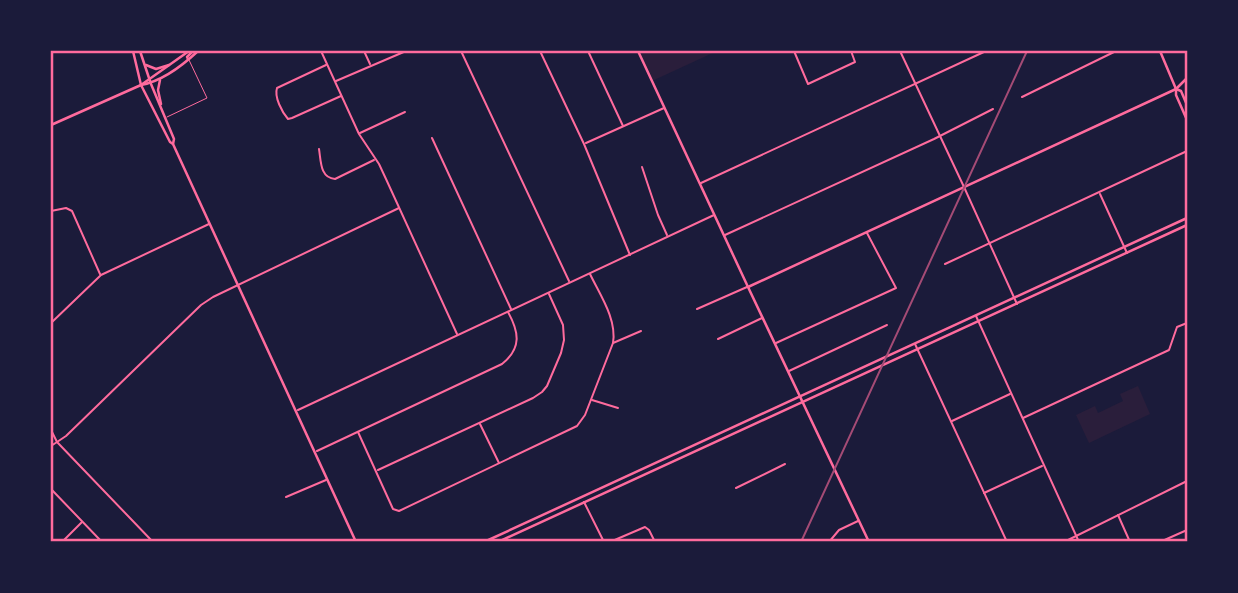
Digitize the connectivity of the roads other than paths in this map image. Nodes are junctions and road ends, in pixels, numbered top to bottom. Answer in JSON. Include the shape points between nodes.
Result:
{"nodes":[{"id":1,"x":133,"y":51,"type":"edge"},
{"id":2,"x":191,"y":51,"type":"edge"},
{"id":3,"x":198,"y":51,"type":"edge"},
{"id":4,"x":321,"y":51,"type":"edge"},
{"id":5,"x":364,"y":51,"type":"edge"},
{"id":6,"x":406,"y":51,"type":"edge"},
{"id":7,"x":461,"y":51,"type":"edge"},
{"id":8,"x":540,"y":51,"type":"edge"},
{"id":9,"x":588,"y":51,"type":"edge"},
{"id":10,"x":638,"y":51,"type":"edge"},
{"id":11,"x":794,"y":51,"type":"edge"},
{"id":12,"x":850,"y":51,"type":"edge"},
{"id":13,"x":900,"y":51,"type":"edge"},
{"id":14,"x":986,"y":51,"type":"edge"},
{"id":15,"x":1103,"y":51,"type":"edge"},
{"id":16,"x":1116,"y":51,"type":"edge"},
{"id":17,"x":1160,"y":51,"type":"edge"},
{"id":18,"x":140,"y":53,"type":"edge"},
{"id":19,"x":1106,"y":56,"type":"junction"},
{"id":20,"x":188,"y":60,"type":"junction"},
{"id":21,"x":172,"y":64,"type":"junction"},
{"id":22,"x":327,"y":65,"type":"junction"},
{"id":23,"x":371,"y":65,"type":"junction"},
{"id":24,"x":149,"y":78,"type":"junction"},
{"id":25,"x":1187,"y":78,"type":"edge"},
{"id":26,"x":161,"y":79,"type":"junction"},
{"id":27,"x":335,"y":82,"type":"junction"},
{"id":28,"x":151,"y":84,"type":"junction"},
{"id":29,"x":915,"y":84,"type":"junction"},
{"id":30,"x":141,"y":85,"type":"junction"},
{"id":31,"x":1176,"y":89,"type":"junction"},
{"id":32,"x":341,"y":96,"type":"junction"},
{"id":33,"x":1022,"y":97,"type":"dead end"},
{"id":34,"x":1187,"y":105,"type":"edge"},
{"id":35,"x":665,"y":107,"type":"junction"},
{"id":36,"x":993,"y":109,"type":"dead end"},
{"id":37,"x":405,"y":112,"type":"dead end"},
{"id":38,"x":164,"y":118,"type":"junction"},
{"id":39,"x":1187,"y":120,"type":"edge"},
{"id":40,"x":51,"y":125,"type":"edge"},
{"id":41,"x":623,"y":126,"type":"junction"},
{"id":42,"x":359,"y":134,"type":"junction"},
{"id":43,"x":940,"y":136,"type":"junction"},
{"id":44,"x":432,"y":138,"type":"dead end"},
{"id":45,"x":173,"y":144,"type":"junction"},
{"id":46,"x":584,"y":144,"type":"junction"},
{"id":47,"x":319,"y":149,"type":"dead end"},
{"id":48,"x":1187,"y":151,"type":"edge"},
{"id":49,"x":375,"y":160,"type":"junction"},
{"id":50,"x":642,"y":167,"type":"dead end"},
{"id":51,"x":701,"y":183,"type":"junction"},
{"id":52,"x":964,"y":187,"type":"junction"},
{"id":53,"x":1099,"y":192,"type":"junction"},
{"id":54,"x":399,"y":208,"type":"junction"},
{"id":55,"x":51,"y":211,"type":"edge"},
{"id":56,"x":715,"y":215,"type":"junction"},
{"id":57,"x":1187,"y":218,"type":"edge"},
{"id":58,"x":210,"y":223,"type":"junction"},
{"id":59,"x":1187,"y":225,"type":"edge"},
{"id":60,"x":866,"y":232,"type":"junction"},
{"id":61,"x":724,"y":235,"type":"junction"},
{"id":62,"x":668,"y":236,"type":"junction"},
{"id":63,"x":989,"y":243,"type":"junction"},
{"id":64,"x":1124,"y":247,"type":"junction"},
{"id":65,"x":1127,"y":253,"type":"junction"},
{"id":66,"x":630,"y":255,"type":"junction"},
{"id":67,"x":945,"y":264,"type":"dead end"},
{"id":68,"x":589,"y":273,"type":"junction"},
{"id":69,"x":101,"y":275,"type":"junction"},
{"id":70,"x":569,"y":282,"type":"junction"},
{"id":71,"x":237,"y":285,"type":"junction"},
{"id":72,"x":748,"y":287,"type":"junction"},
{"id":73,"x":549,"y":293,"type":"junction"},
{"id":74,"x":1014,"y":298,"type":"junction"},
{"id":75,"x":1017,"y":303,"type":"junction"},
{"id":76,"x":698,"y":309,"type":"dead end"},
{"id":77,"x":510,"y":310,"type":"junction"},
{"id":78,"x":976,"y":315,"type":"junction"},
{"id":79,"x":763,"y":317,"type":"junction"},
{"id":80,"x":978,"y":320,"type":"junction"},
{"id":81,"x":51,"y":323,"type":"edge"},
{"id":82,"x":1187,"y":323,"type":"edge"},
{"id":83,"x":887,"y":325,"type":"dead end"},
{"id":84,"x":641,"y":331,"type":"dead end"},
{"id":85,"x":457,"y":335,"type":"junction"},
{"id":86,"x":718,"y":339,"type":"dead end"},
{"id":87,"x":613,"y":343,"type":"junction"},
{"id":88,"x":776,"y":343,"type":"junction"},
{"id":89,"x":914,"y":343,"type":"junction"},
{"id":90,"x":917,"y":350,"type":"junction"},
{"id":91,"x":788,"y":371,"type":"junction"},
{"id":92,"x":1011,"y":394,"type":"junction"},
{"id":93,"x":800,"y":396,"type":"junction"},
{"id":94,"x":591,"y":399,"type":"junction"},
{"id":95,"x":803,"y":402,"type":"junction"},
{"id":96,"x":618,"y":408,"type":"dead end"},
{"id":97,"x":295,"y":411,"type":"junction"},
{"id":98,"x":1023,"y":419,"type":"junction"},
{"id":99,"x":950,"y":421,"type":"junction"},
{"id":100,"x":479,"y":423,"type":"junction"},
{"id":101,"x":51,"y":430,"type":"edge"},
{"id":102,"x":358,"y":432,"type":"junction"},
{"id":103,"x":57,"y":442,"type":"junction"},
{"id":104,"x":51,"y":446,"type":"edge"},
{"id":105,"x":315,"y":452,"type":"junction"},
{"id":106,"x":499,"y":463,"type":"junction"},
{"id":107,"x":785,"y":464,"type":"dead end"},
{"id":108,"x":1043,"y":465,"type":"junction"},
{"id":109,"x":377,"y":470,"type":"junction"},
{"id":110,"x":327,"y":479,"type":"junction"},
{"id":111,"x":1187,"y":481,"type":"edge"},
{"id":112,"x":736,"y":488,"type":"dead end"},
{"id":113,"x":51,"y":489,"type":"edge"},
{"id":114,"x":984,"y":493,"type":"junction"},
{"id":115,"x":286,"y":497,"type":"dead end"},
{"id":116,"x":582,"y":498,"type":"junction"},
{"id":117,"x":584,"y":503,"type":"junction"},
{"id":118,"x":1117,"y":514,"type":"junction"},
{"id":119,"x":859,"y":520,"type":"junction"},
{"id":120,"x":83,"y":522,"type":"junction"},
{"id":121,"x":1187,"y":530,"type":"edge"},
{"id":122,"x":1076,"y":537,"type":"junction"},
{"id":123,"x":62,"y":542,"type":"edge"},
{"id":124,"x":102,"y":542,"type":"edge"},
{"id":125,"x":153,"y":542,"type":"edge"},
{"id":126,"x":356,"y":542,"type":"edge"},
{"id":127,"x":486,"y":542,"type":"edge"},
{"id":128,"x":498,"y":542,"type":"edge"},
{"id":129,"x":604,"y":542,"type":"edge"},
{"id":130,"x":610,"y":542,"type":"edge"},
{"id":131,"x":654,"y":542,"type":"edge"},
{"id":132,"x":830,"y":542,"type":"edge"},
{"id":133,"x":869,"y":542,"type":"edge"},
{"id":134,"x":1007,"y":542,"type":"edge"},
{"id":135,"x":1064,"y":542,"type":"edge"},
{"id":136,"x":1079,"y":542,"type":"edge"},
{"id":137,"x":1130,"y":542,"type":"edge"},
{"id":138,"x":1160,"y":542,"type":"edge"}],
"edges":[{"from":1,"to":30,"type":"main road"},
{"from":2,"to":20,"type":"main road"},
{"from":2,"to":21,"type":"main road"},
{"from":3,"to":20,"type":"main road"},
{"from":4,"to":22,"type":"street"},
{"from":5,"to":23,"type":"street"},
{"from":6,"to":23,"type":"street"},
{"from":7,"to":70,"type":"street"},
{"from":8,"to":46,"type":"street"},
{"from":9,"to":41,"type":"street"},
{"from":10,"to":35,"type":"main road"},
{"from":11,"to":12,"type":"street","via":[[808,84],[855,62]]},
{"from":13,"to":29,"type":"street"},
{"from":14,"to":29,"type":"street"},
{"from":15,"to":19,"type":"street"},
{"from":16,"to":19,"type":"street"},
{"from":17,"to":31,"type":"main road"},
{"from":18,"to":21,"type":"main road","via":[[151,68]]},
{"from":18,"to":24,"type":"main road"},
{"from":19,"to":33,"type":"street"},
{"from":20,"to":26,"type":"main road"},
{"from":20,"to":38,"type":"lane","via":[[207,98]]},
{"from":21,"to":24,"type":"main road"},
{"from":22,"to":27,"type":"street"},
{"from":22,"to":32,"type":"street","via":[[277,88],[275,94],[288,119]]},
{"from":23,"to":27,"type":"street"},
{"from":24,"to":28,"type":"main road"},
{"from":24,"to":30,"type":"main road"},
{"from":25,"to":31,"type":"main road"},
{"from":26,"to":28,"type":"main road"},
{"from":26,"to":38,"type":"main road","via":[[158,90]]},
{"from":27,"to":32,"type":"street"},
{"from":28,"to":30,"type":"main road"},
{"from":28,"to":38,"type":"main road"},
{"from":29,"to":43,"type":"street"},
{"from":29,"to":51,"type":"street"},
{"from":30,"to":40,"type":"main road"},
{"from":30,"to":45,"type":"main road"},
{"from":31,"to":34,"type":"main road"},
{"from":31,"to":39,"type":"main road"},
{"from":31,"to":52,"type":"main road"},
{"from":32,"to":42,"type":"street"},
{"from":35,"to":41,"type":"street"},
{"from":35,"to":51,"type":"main road"},
{"from":36,"to":43,"type":"street"},
{"from":37,"to":42,"type":"street"},
{"from":38,"to":45,"type":"main road"},
{"from":41,"to":46,"type":"street"},
{"from":42,"to":49,"type":"street"},
{"from":43,"to":52,"type":"street"},
{"from":43,"to":61,"type":"street"},
{"from":44,"to":77,"type":"street"},
{"from":45,"to":58,"type":"main road"},
{"from":46,"to":66,"type":"street"},
{"from":47,"to":49,"type":"street","via":[[330,179]]},
{"from":48,"to":53,"type":"street"},
{"from":49,"to":54,"type":"street"},
{"from":50,"to":62,"type":"street"},
{"from":51,"to":56,"type":"main road"},
{"from":52,"to":60,"type":"main road"},
{"from":52,"to":63,"type":"street"},
{"from":53,"to":63,"type":"street"},
{"from":53,"to":64,"type":"street"},
{"from":54,"to":71,"type":"street"},
{"from":54,"to":85,"type":"street"},
{"from":55,"to":69,"type":"street","via":[[72,211]]},
{"from":56,"to":61,"type":"main road"},
{"from":56,"to":62,"type":"street"},
{"from":57,"to":64,"type":"main road"},
{"from":58,"to":69,"type":"street"},
{"from":58,"to":71,"type":"main road"},
{"from":59,"to":65,"type":"main road"},
{"from":60,"to":72,"type":"main road"},
{"from":60,"to":88,"type":"street","via":[[895,288]]},
{"from":61,"to":72,"type":"main road"},
{"from":62,"to":66,"type":"street"},
{"from":63,"to":67,"type":"street"},
{"from":63,"to":74,"type":"street"},
{"from":64,"to":65,"type":"street"},
{"from":64,"to":74,"type":"main road"},
{"from":65,"to":75,"type":"main road"},
{"from":66,"to":68,"type":"street"},
{"from":68,"to":70,"type":"street"},
{"from":68,"to":87,"type":"street","via":[[611,317]]},
{"from":69,"to":81,"type":"street"},
{"from":70,"to":73,"type":"street"},
{"from":71,"to":97,"type":"main road"},
{"from":71,"to":103,"type":"street","via":[[201,305]]},
{"from":72,"to":76,"type":"street"},
{"from":72,"to":79,"type":"main road"},
{"from":73,"to":77,"type":"street"},
{"from":73,"to":100,"type":"street","via":[[565,332],[547,386],[533,398]]},
{"from":74,"to":75,"type":"street"},
{"from":74,"to":78,"type":"main road"},
{"from":75,"to":80,"type":"main road"},
{"from":77,"to":85,"type":"street"},
{"from":77,"to":102,"type":"street","via":[[517,340],[505,362]]},
{"from":78,"to":80,"type":"street"},
{"from":78,"to":89,"type":"main road"},
{"from":79,"to":86,"type":"street"},
{"from":79,"to":88,"type":"main road"},
{"from":80,"to":90,"type":"main road"},
{"from":80,"to":92,"type":"street"},
{"from":82,"to":98,"type":"street","via":[[1177,327],[1169,350]]},
{"from":83,"to":91,"type":"street"},
{"from":84,"to":87,"type":"street"},
{"from":85,"to":97,"type":"street"},
{"from":87,"to":94,"type":"street"},
{"from":88,"to":91,"type":"main road"},
{"from":89,"to":90,"type":"street"},
{"from":89,"to":93,"type":"main road"},
{"from":90,"to":95,"type":"main road"},
{"from":90,"to":99,"type":"street"},
{"from":91,"to":93,"type":"main road"},
{"from":92,"to":98,"type":"street"},
{"from":92,"to":99,"type":"street"},
{"from":93,"to":95,"type":"main road"},
{"from":93,"to":116,"type":"main road"},
{"from":94,"to":96,"type":"street"},
{"from":94,"to":106,"type":"street","via":[[576,426]]},
{"from":95,"to":117,"type":"main road"},
{"from":95,"to":119,"type":"main road"},
{"from":97,"to":105,"type":"main road"},
{"from":98,"to":108,"type":"street"},
{"from":99,"to":114,"type":"street"},
{"from":100,"to":106,"type":"street"},
{"from":100,"to":109,"type":"street"},
{"from":101,"to":103,"type":"street"},
{"from":102,"to":105,"type":"street"},
{"from":102,"to":109,"type":"street"},
{"from":103,"to":104,"type":"street"},
{"from":103,"to":125,"type":"street"},
{"from":105,"to":110,"type":"main road"},
{"from":106,"to":109,"type":"street","via":[[399,511],[393,509]]},
{"from":107,"to":112,"type":"street"},
{"from":108,"to":114,"type":"street"},
{"from":108,"to":122,"type":"street"},
{"from":110,"to":115,"type":"street"},
{"from":110,"to":126,"type":"main road"},
{"from":111,"to":118,"type":"street"},
{"from":113,"to":120,"type":"street"},
{"from":114,"to":134,"type":"street"},
{"from":116,"to":117,"type":"street"},
{"from":116,"to":127,"type":"main road"},
{"from":117,"to":128,"type":"main road"},
{"from":117,"to":129,"type":"street"},
{"from":118,"to":122,"type":"street"},
{"from":118,"to":137,"type":"street"},
{"from":119,"to":132,"type":"street","via":[[839,530]]},
{"from":119,"to":133,"type":"main road"},
{"from":120,"to":123,"type":"street"},
{"from":120,"to":124,"type":"street"},
{"from":121,"to":138,"type":"street"},
{"from":122,"to":135,"type":"street"},
{"from":122,"to":136,"type":"street"},
{"from":130,"to":131,"type":"street","via":[[645,527]]}]}
